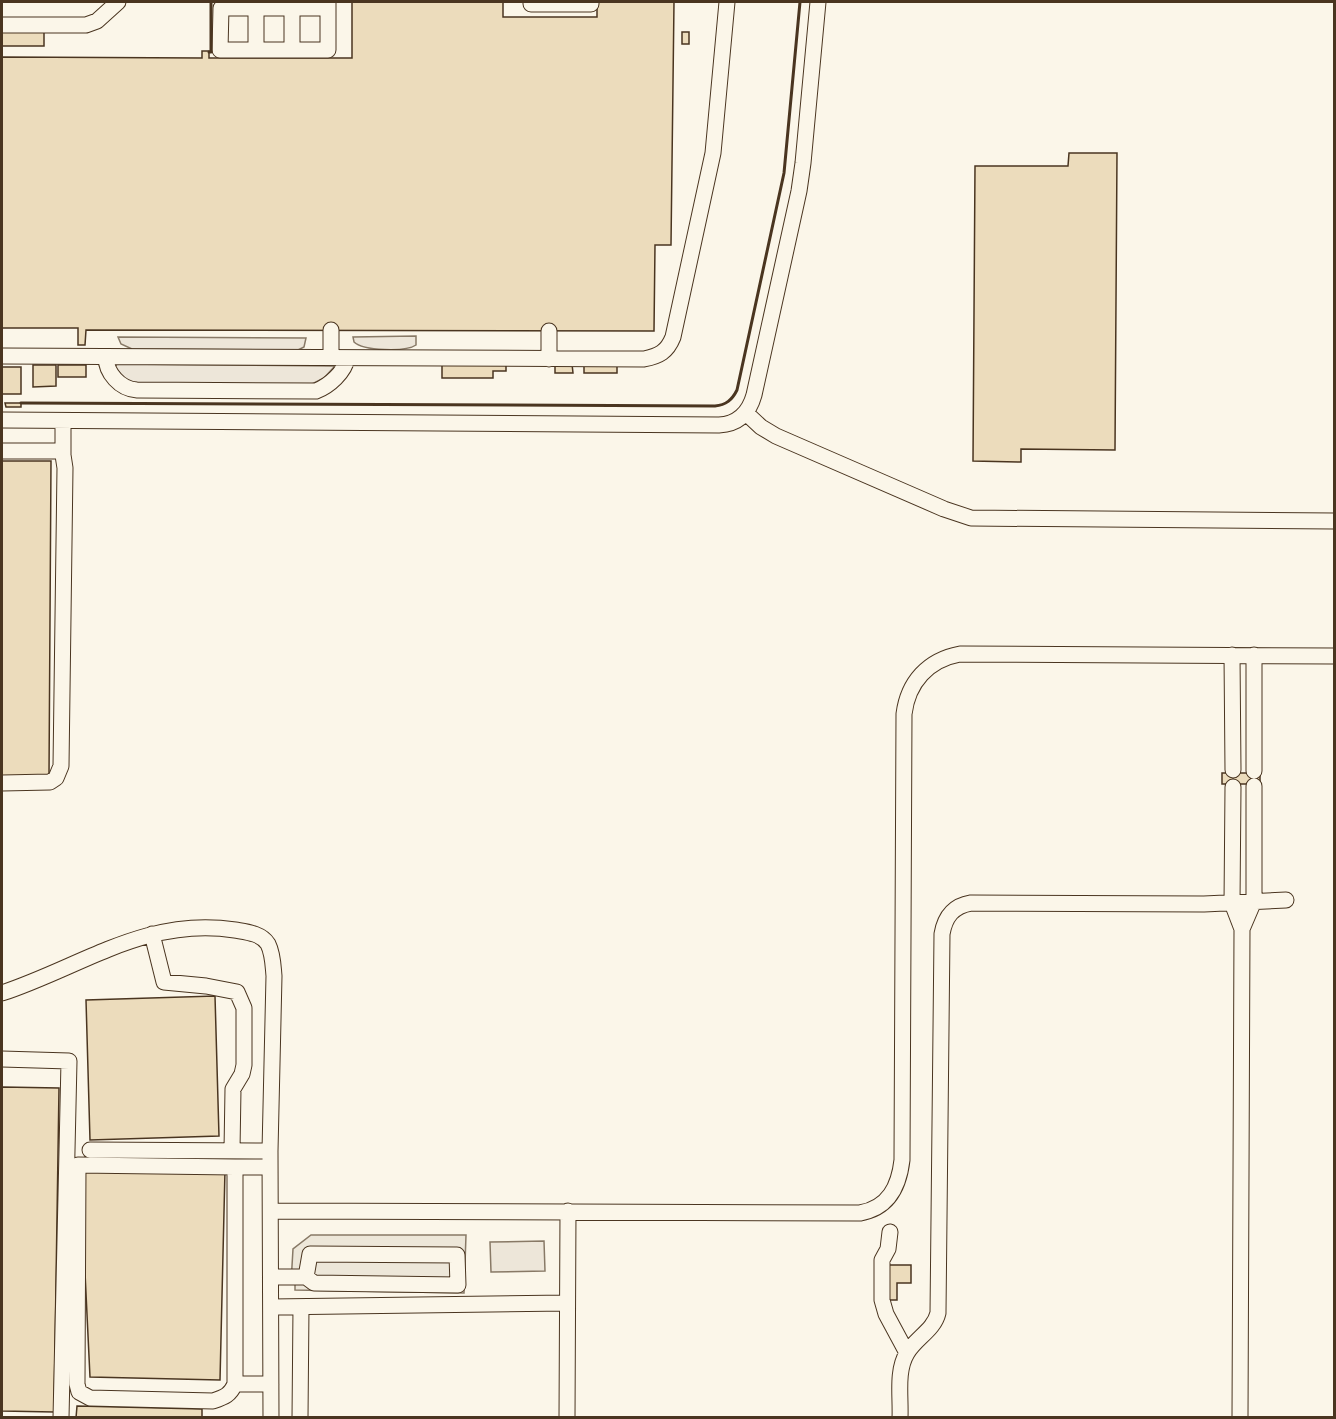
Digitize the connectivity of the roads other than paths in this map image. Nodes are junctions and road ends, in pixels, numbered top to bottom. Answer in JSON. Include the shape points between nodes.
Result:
{"nodes":[{"id":1,"x":118,"y":2,"type":"edge"},
{"id":2,"x":531,"y":2,"type":"edge"},
{"id":3,"x":591,"y":2,"type":"edge"},
{"id":4,"x":727,"y":2,"type":"edge"},
{"id":5,"x":818,"y":2,"type":"edge"},
{"id":6,"x":328,"y":5,"type":"edge"},
{"id":7,"x":256,"y":8,"type":"junction"},
{"id":8,"x":292,"y":8,"type":"junction"},
{"id":9,"x":2,"y":25,"type":"edge"},
{"id":10,"x":256,"y":50,"type":"junction"},
{"id":11,"x":292,"y":50,"type":"junction"},
{"id":12,"x":331,"y":330,"type":"dead end"},
{"id":13,"x":549,"y":331,"type":"dead end"},
{"id":14,"x":2,"y":356,"type":"edge"},
{"id":15,"x":106,"y":357,"type":"junction"},
{"id":16,"x":339,"y":358,"type":"junction"},
{"id":17,"x":549,"y":359,"type":"junction"},
{"id":18,"x":746,"y":413,"type":"junction"},
{"id":19,"x":2,"y":420,"type":"edge"},
{"id":20,"x":63,"y":421,"type":"junction"},
{"id":21,"x":2,"y":451,"type":"edge"},
{"id":22,"x":63,"y":452,"type":"junction"},
{"id":23,"x":1335,"y":521,"type":"edge"},
{"id":24,"x":1232,"y":655,"type":"junction"},
{"id":25,"x":1254,"y":655,"type":"junction"},
{"id":26,"x":1335,"y":656,"type":"edge"},
{"id":27,"x":1233,"y":770,"type":"dead end"},
{"id":28,"x":2,"y":783,"type":"edge"},
{"id":29,"x":1233,"y":787,"type":"dead end"},
{"id":30,"x":1286,"y":900,"type":"dead end"},
{"id":31,"x":1254,"y":901,"type":"junction"},
{"id":32,"x":1232,"y":903,"type":"junction"},
{"id":33,"x":1242,"y":929,"type":"junction"},
{"id":34,"x":152,"y":934,"type":"junction"},
{"id":35,"x":2,"y":993,"type":"edge"},
{"id":36,"x":2,"y":1059,"type":"edge"},
{"id":37,"x":90,"y":1150,"type":"dead end"},
{"id":38,"x":232,"y":1150,"type":"junction"},
{"id":39,"x":270,"y":1151,"type":"junction"},
{"id":40,"x":234,"y":1167,"type":"junction"},
{"id":41,"x":270,"y":1167,"type":"junction"},
{"id":42,"x":271,"y":1211,"type":"junction"},
{"id":43,"x":568,"y":1211,"type":"junction"},
{"id":44,"x":890,"y":1232,"type":"dead end"},
{"id":45,"x":271,"y":1277,"type":"junction"},
{"id":46,"x":306,"y":1277,"type":"junction"},
{"id":47,"x":566,"y":1303,"type":"junction"},
{"id":48,"x":271,"y":1307,"type":"junction"},
{"id":49,"x":301,"y":1307,"type":"junction"},
{"id":50,"x":907,"y":1353,"type":"junction"},
{"id":51,"x":235,"y":1384,"type":"junction"},
{"id":52,"x":271,"y":1384,"type":"junction"},
{"id":53,"x":61,"y":1418,"type":"edge"},
{"id":54,"x":271,"y":1418,"type":"edge"},
{"id":55,"x":300,"y":1418,"type":"edge"},
{"id":56,"x":567,"y":1418,"type":"edge"},
{"id":57,"x":900,"y":1418,"type":"edge"},
{"id":58,"x":1240,"y":1418,"type":"edge"}],
"edges":[{"from":1,"to":9,"type":"street","via":[[97,21],[86,25]]},
{"from":2,"to":3,"type":"street"},
{"from":4,"to":17,"type":"street","via":[[713,153],[671,342],[659,356],[644,359]]},
{"from":5,"to":18,"type":"street","via":[[801,183],[756,391]]},
{"from":6,"to":8,"type":"street"},
{"from":6,"to":11,"type":"street","via":[[328,50]]},
{"from":7,"to":8,"type":"street"},
{"from":7,"to":10,"type":"street"},
{"from":7,"to":10,"type":"street","via":[[220,8],[220,50]]},
{"from":8,"to":11,"type":"street"},
{"from":10,"to":11,"type":"street"},
{"from":12,"to":16,"type":"street"},
{"from":13,"to":17,"type":"street"},
{"from":14,"to":15,"type":"street"},
{"from":15,"to":16,"type":"street"},
{"from":15,"to":16,"type":"street","via":[[109,371],[129,389],[172,391],[316,390],[345,366]]},
{"from":16,"to":17,"type":"street"},
{"from":18,"to":20,"type":"street","via":[[735,422],[719,425]]},
{"from":18,"to":23,"type":"street","via":[[776,436],[971,518]]},
{"from":19,"to":20,"type":"street"},
{"from":20,"to":22,"type":"street"},
{"from":21,"to":22,"type":"street"},
{"from":22,"to":28,"type":"street","via":[[61,766],[57,778],[50,782]]},
{"from":24,"to":25,"type":"street"},
{"from":24,"to":27,"type":"street"},
{"from":24,"to":43,"type":"street","via":[[960,654],[933,664],[912,686],[904,714],[902,1160],[896,1186],[881,1206],[860,1213]]},
{"from":25,"to":26,"type":"street"},
{"from":25,"to":31,"type":"street"},
{"from":29,"to":32,"type":"street"},
{"from":30,"to":31,"type":"street"},
{"from":31,"to":32,"type":"street"},
{"from":31,"to":33,"type":"street"},
{"from":32,"to":33,"type":"street"},
{"from":32,"to":50,"type":"street","via":[[971,903],[949,914],[942,934],[938,1313]]},
{"from":33,"to":58,"type":"street"},
{"from":34,"to":35,"type":"street"},
{"from":34,"to":38,"type":"street","via":[[164,982],[237,993],[244,1008],[244,1065],[233,1089]]},
{"from":34,"to":39,"type":"street","via":[[187,928],[220,929],[255,934],[268,944],[274,976]]},
{"from":36,"to":53,"type":"street","via":[[69,1060]]},
{"from":37,"to":38,"type":"street"},
{"from":38,"to":39,"type":"street"},
{"from":39,"to":41,"type":"street"},
{"from":40,"to":41,"type":"street"},
{"from":40,"to":51,"type":"street"},
{"from":40,"to":51,"type":"street","via":[[78,1165],[77,1384],[79,1392],[90,1398],[213,1401],[225,1398]]},
{"from":41,"to":42,"type":"street"},
{"from":42,"to":43,"type":"street"},
{"from":42,"to":45,"type":"street"},
{"from":43,"to":47,"type":"street"},
{"from":44,"to":50,"type":"street","via":[[882,1260],[882,1300]]},
{"from":45,"to":46,"type":"street"},
{"from":45,"to":48,"type":"street"},
{"from":46,"to":46,"type":"street","via":[[310,1254],[458,1255],[458,1285],[314,1283]]},
{"from":47,"to":49,"type":"street"},
{"from":47,"to":56,"type":"street"},
{"from":48,"to":49,"type":"street"},
{"from":48,"to":52,"type":"street"},
{"from":49,"to":55,"type":"street"},
{"from":50,"to":57,"type":"street","via":[[901,1372]]},
{"from":51,"to":52,"type":"street"},
{"from":52,"to":54,"type":"street"}]}
